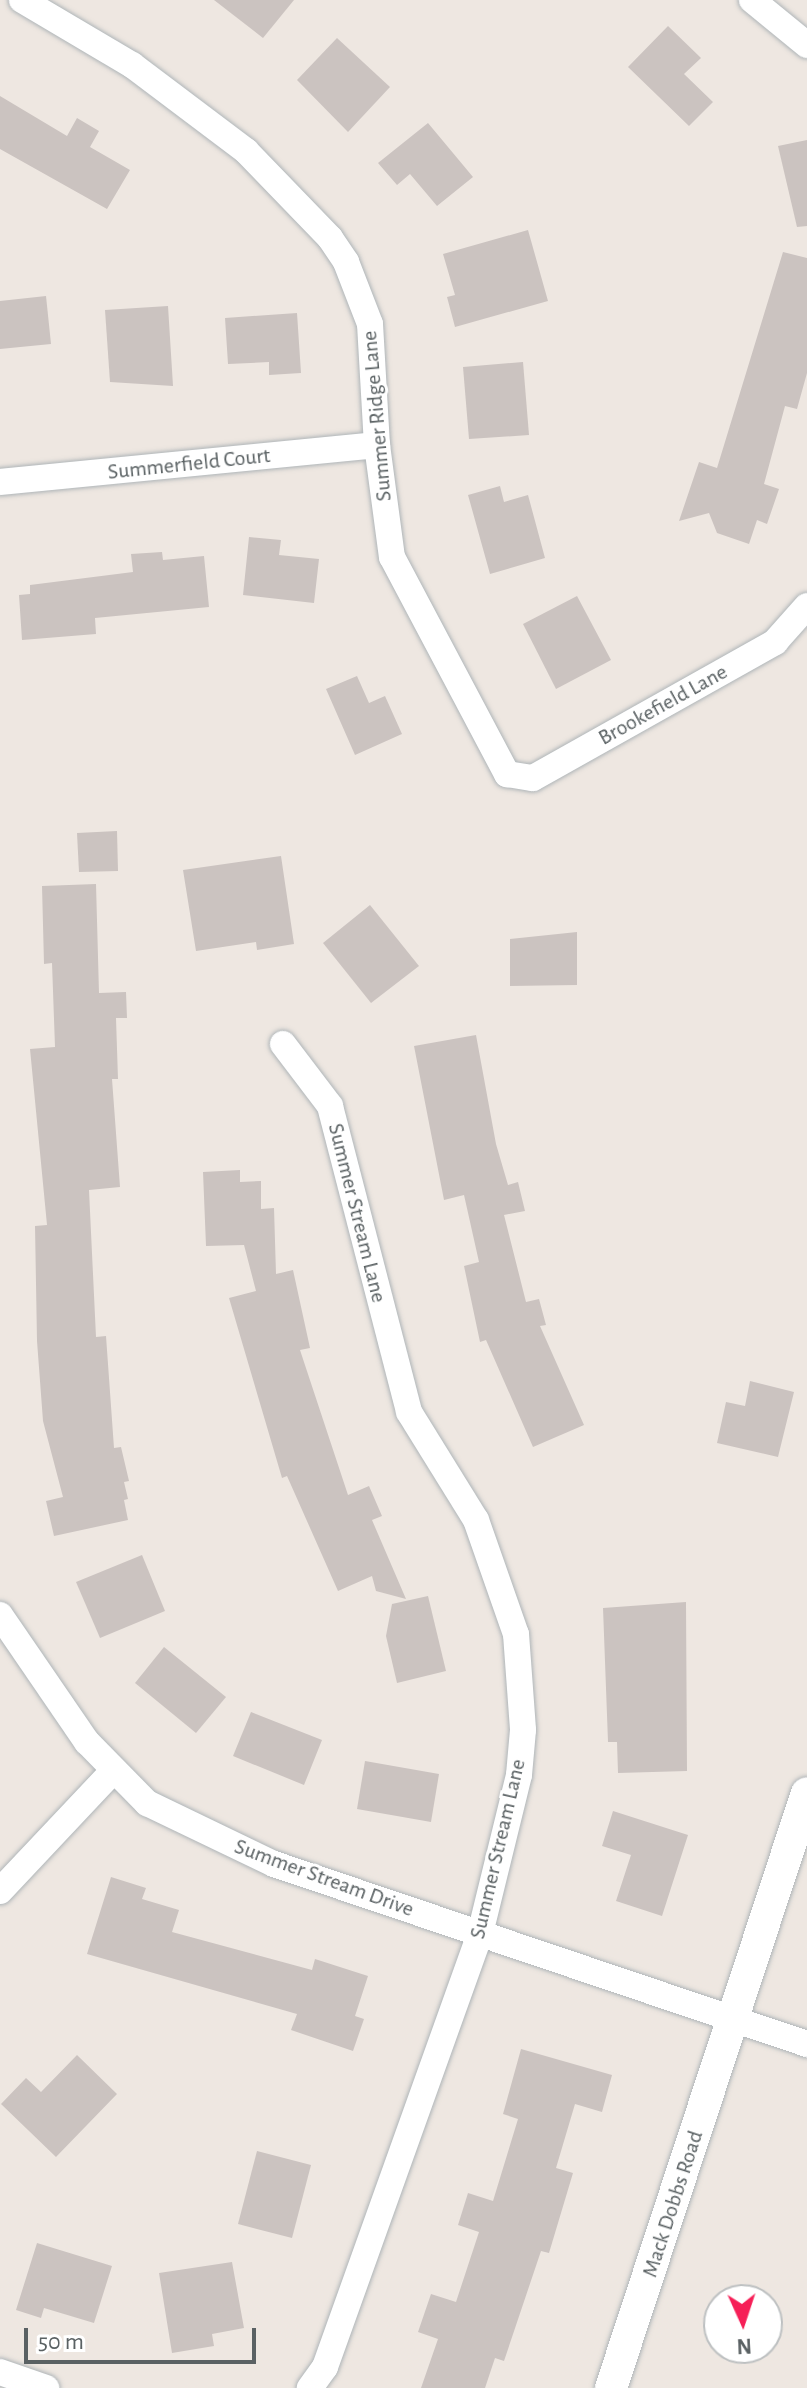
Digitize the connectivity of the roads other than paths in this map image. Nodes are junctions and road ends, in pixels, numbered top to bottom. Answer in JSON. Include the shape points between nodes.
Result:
{"nodes":[{"id":1,"x":22,"y":0,"type":"edge"},
{"id":2,"x":752,"y":0,"type":"edge"},
{"id":3,"x":807,"y":45,"type":"edge"},
{"id":4,"x":377,"y":445,"type":"junction"},
{"id":5,"x":0,"y":482,"type":"edge"},
{"id":6,"x":807,"y":606,"type":"edge"},
{"id":7,"x":507,"y":774,"type":"joint"},
{"id":8,"x":283,"y":1044,"type":"dead end"},
{"id":9,"x":0,"y":1615,"type":"edge"},
{"id":10,"x":114,"y":1770,"type":"junction"},
{"id":11,"x":807,"y":1793,"type":"edge"},
{"id":12,"x":0,"y":1891,"type":"edge"},
{"id":13,"x":480,"y":1934,"type":"junction"},
{"id":14,"x":732,"y":2018,"type":"junction"},
{"id":15,"x":807,"y":2044,"type":"edge"},
{"id":16,"x":0,"y":2372,"type":"edge"},
{"id":17,"x":46,"y":2388,"type":"edge"},
{"id":18,"x":310,"y":2388,"type":"edge"},
{"id":19,"x":611,"y":2388,"type":"edge"}],
"edges":[{"from":1,"to":4,"type":"street","name":"Summer Ridge Lane","via":[[86,35],[175,96],[246,151],[330,238],[358,286],[370,324]]},
{"from":2,"to":3,"type":"street"},
{"from":4,"to":5,"type":"street","name":"Summerfield Court"},
{"from":4,"to":7,"type":"street","name":"Summer Ridge Lane","via":[[399,578]]},
{"from":6,"to":7,"type":"street","name":"Brookefield Lane","via":[[775,642],[547,771],[533,778]]},
{"from":8,"to":13,"type":"street","name":"Summer Stream Lane","via":[[330,1106],[409,1412],[476,1520],[516,1634],[523,1730],[519,1775]]},
{"from":9,"to":10,"type":"street","name":"Summer Stream Drive","via":[[87,1742]]},
{"from":10,"to":12,"type":"street"},
{"from":10,"to":13,"type":"street","name":"Summer Stream Drive","via":[[147,1803],[274,1864]]},
{"from":11,"to":14,"type":"street","name":"Mack Dobbs Road"},
{"from":13,"to":14,"type":"street","name":"Summer Stream Drive"},
{"from":13,"to":18,"type":"street","name":"Summer Stream Lane","via":[[325,2367]]},
{"from":14,"to":15,"type":"street","name":"Summer Stream Drive"},
{"from":14,"to":19,"type":"street","name":"Mack Dobbs Road"},
{"from":16,"to":17,"type":"street"}]}
